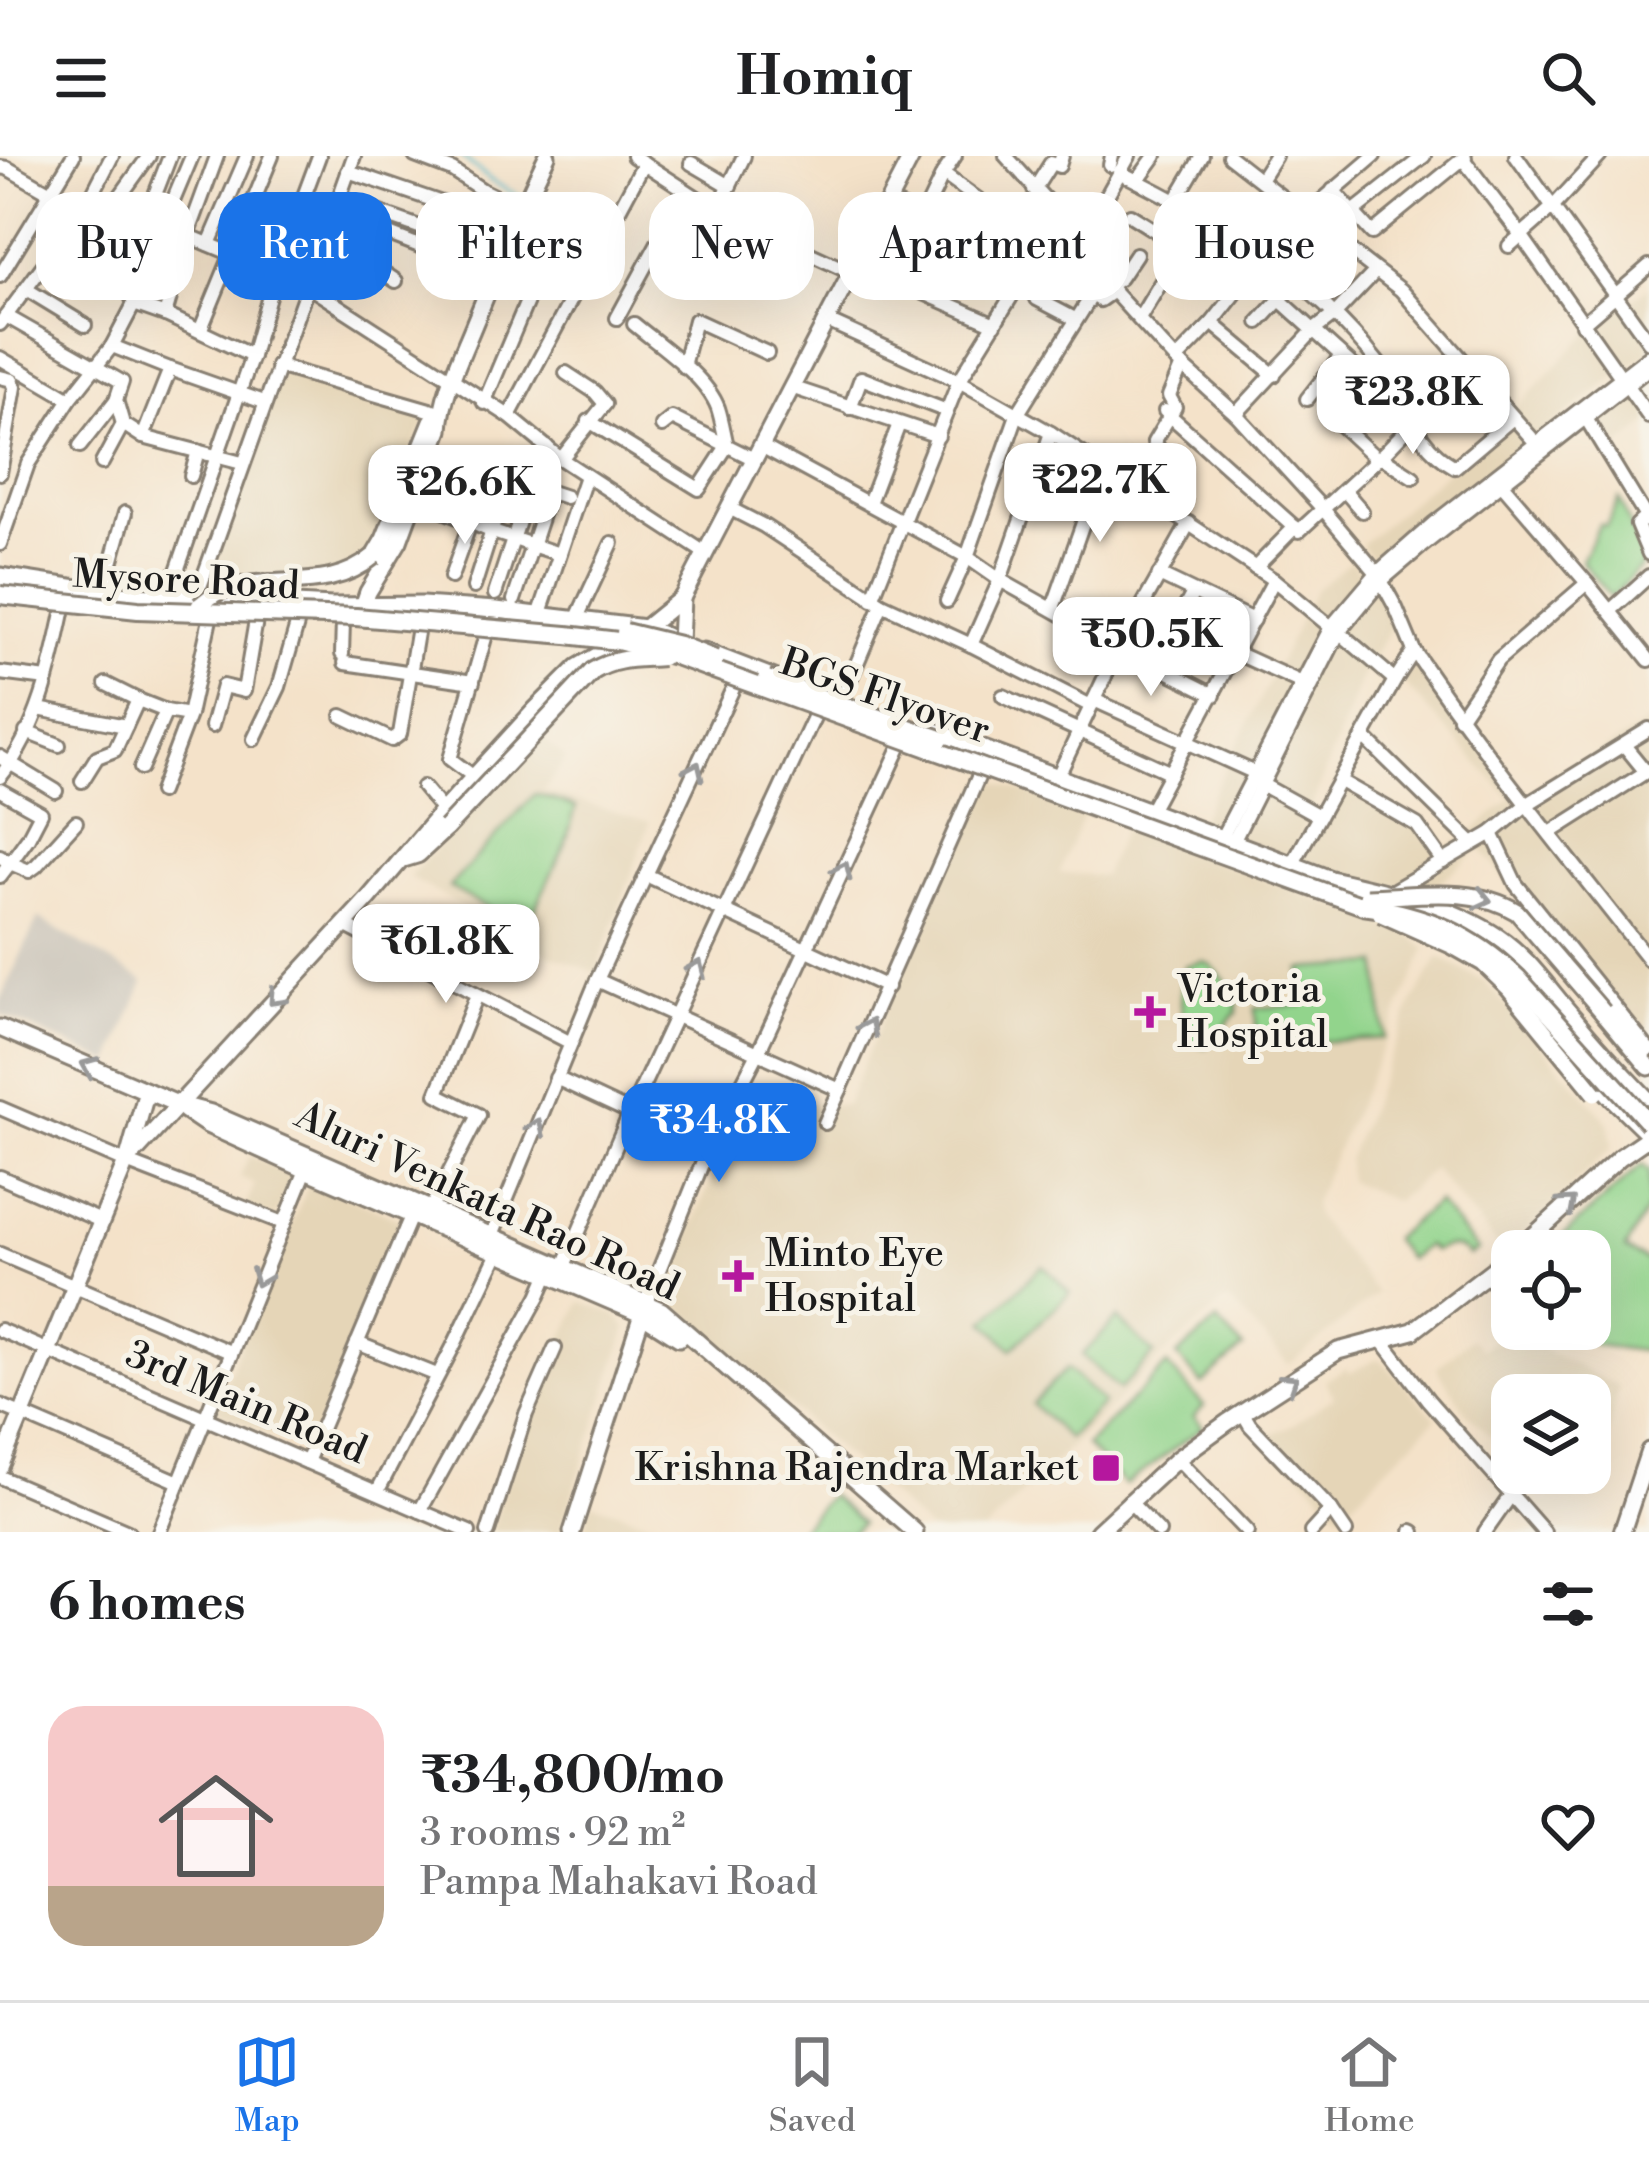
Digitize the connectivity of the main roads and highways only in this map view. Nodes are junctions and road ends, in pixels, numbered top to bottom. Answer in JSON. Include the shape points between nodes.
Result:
{"nodes":[{"id":1,"x":547,"y":156,"type":"edge"},
{"id":2,"x":912,"y":156,"type":"edge"},
{"id":3,"x":435,"y":420,"type":"junction"},
{"id":4,"x":0,"y":581,"type":"edge"},
{"id":5,"x":0,"y":597,"type":"edge"},
{"id":6,"x":682,"y":598,"type":"junction"},
{"id":7,"x":205,"y":612,"type":"junction"},
{"id":8,"x":354,"y":617,"type":"junction"},
{"id":9,"x":580,"y":620,"type":"junction"},
{"id":10,"x":645,"y":628,"type":"junction"},
{"id":11,"x":583,"y":641,"type":"junction"},
{"id":12,"x":619,"y":645,"type":"junction"},
{"id":13,"x":678,"y":649,"type":"junction"},
{"id":14,"x":578,"y":667,"type":"junction"},
{"id":15,"x":444,"y":820,"type":"junction"},
{"id":16,"x":405,"y":858,"type":"joint"},
{"id":17,"x":1365,"y":902,"type":"junction"},
{"id":18,"x":0,"y":1028,"type":"edge"},
{"id":19,"x":1647,"y":1056,"type":"edge"},
{"id":20,"x":147,"y":1091,"type":"junction"},
{"id":21,"x":1649,"y":1101,"type":"edge"},
{"id":22,"x":177,"y":1105,"type":"junction"},
{"id":23,"x":1649,"y":1112,"type":"edge"},
{"id":24,"x":1649,"y":1135,"type":"edge"},
{"id":25,"x":126,"y":1162,"type":"junction"},
{"id":26,"x":420,"y":1209,"type":"junction"},
{"id":27,"x":1539,"y":1230,"type":"edge"},
{"id":28,"x":556,"y":1270,"type":"junction"},
{"id":29,"x":1491,"y":1271,"type":"edge"},
{"id":30,"x":644,"y":1308,"type":"junction"},
{"id":31,"x":1649,"y":1451,"type":"edge"},
{"id":32,"x":0,"y":1467,"type":"edge"},
{"id":33,"x":572,"y":1532,"type":"edge"},
{"id":34,"x":902,"y":1532,"type":"edge"},
{"id":35,"x":915,"y":1532,"type":"edge"},
{"id":36,"x":1098,"y":1532,"type":"edge"},
{"id":37,"x":1622,"y":1532,"type":"edge"}],
"edges":[{"from":1,"to":3,"type":"main road"},
{"from":2,"to":6,"type":"main road"},
{"from":3,"to":7,"type":"main road","name":"BGS Flyover","bridge":true,"via":[[374,556],[361,567],[219,590]]},
{"from":3,"to":8,"type":"main road","via":[[441,427],[393,554]]},
{"from":4,"to":7,"type":"highway","name":"BGS Flyover","bridge":true},
{"from":4,"to":8,"type":"main road","name":"Mysore Road"},
{"from":5,"to":7,"type":"main road","name":"Mysore Road","via":[[64,608]]},
{"from":5,"to":13,"type":"highway","name":"BGS Flyover","bridge":true,"via":[[356,616]]},
{"from":6,"to":10,"type":"main road"},
{"from":6,"to":13,"type":"main road"},
{"from":7,"to":8,"type":"main road","name":"Mysore Road","via":[[256,620]]},
{"from":7,"to":17,"type":"highway","name":"BGS Flyover","bridge":true,"via":[[445,613],[647,636]]},
{"from":8,"to":9,"type":"main road","via":[[422,605]]},
{"from":8,"to":11,"type":"main road","name":"Mysore Road"},
{"from":9,"to":10,"type":"main road"},
{"from":9,"to":11,"type":"main road"},
{"from":10,"to":12,"type":"main road"},
{"from":10,"to":13,"type":"main road"},
{"from":11,"to":12,"type":"main road","name":"Mysore Road"},
{"from":11,"to":14,"type":"main road"},
{"from":12,"to":14,"type":"main road"},
{"from":12,"to":24,"type":"main road","name":"Mysore Road","via":[[1378,919],[1436,932],[1484,956]]},
{"from":13,"to":15,"type":"highway","bridge":true,"via":[[593,671]]},
{"from":13,"to":17,"type":"highway","name":"BGS Flyover","bridge":true},
{"from":13,"to":21,"type":"main road","via":[[1451,914],[1533,967]]},
{"from":14,"to":15,"type":"main road"},
{"from":15,"to":16,"type":"highway","via":[[418,854]]},
{"from":16,"to":22,"type":"main road","one_way":true},
{"from":17,"to":19,"type":"main road","one_way":true,"bridge":true,"via":[[1469,895],[1500,902]]},
{"from":17,"to":23,"type":"highway","name":"BGS Flyover","bridge":true,"via":[[1440,917],[1506,956]]},
{"from":17,"to":24,"type":"main road","bridge":true,"via":[[1484,963],[1595,1093]]},
{"from":17,"to":24,"type":"highway","name":"BGS Flyover","bridge":true,"via":[[1435,922],[1497,959]]},
{"from":20,"to":18,"type":"main road","name":"Aluri Venkata Rao Road","one_way":true},
{"from":20,"to":22,"type":"main road","name":"Aluri Venkata Rao Road"},
{"from":20,"to":25,"type":"main road"},
{"from":22,"to":25,"type":"main road"},
{"from":22,"to":26,"type":"main road","name":"Aluri Venkata Rao Road","via":[[211,1113]]},
{"from":22,"to":26,"type":"main road","name":"Aluri Venkata Rao Road","via":[[306,1170]]},
{"from":27,"to":24,"type":"main road","one_way":true},
{"from":25,"to":32,"type":"main road"},
{"from":26,"to":28,"type":"main road","name":"Aluri Venkata Rao Road"},
{"from":26,"to":28,"type":"main road","name":"Aluri Venkata Rao Road","via":[[498,1253]]},
{"from":28,"to":30,"type":"main road","name":"Aluri Venkata Rao Road"},
{"from":36,"to":29,"type":"main road","one_way":true,"via":[[1177,1459],[1243,1413],[1338,1351],[1412,1331]]},
{"from":30,"to":33,"type":"main road"},
{"from":30,"to":34,"type":"main road","name":"Aluri Venkata Rao Road"},
{"from":30,"to":35,"type":"main road","name":"Aluri Venkata Rao Road","via":[[661,1310]]},
{"from":31,"to":37,"type":"main road"}]}
